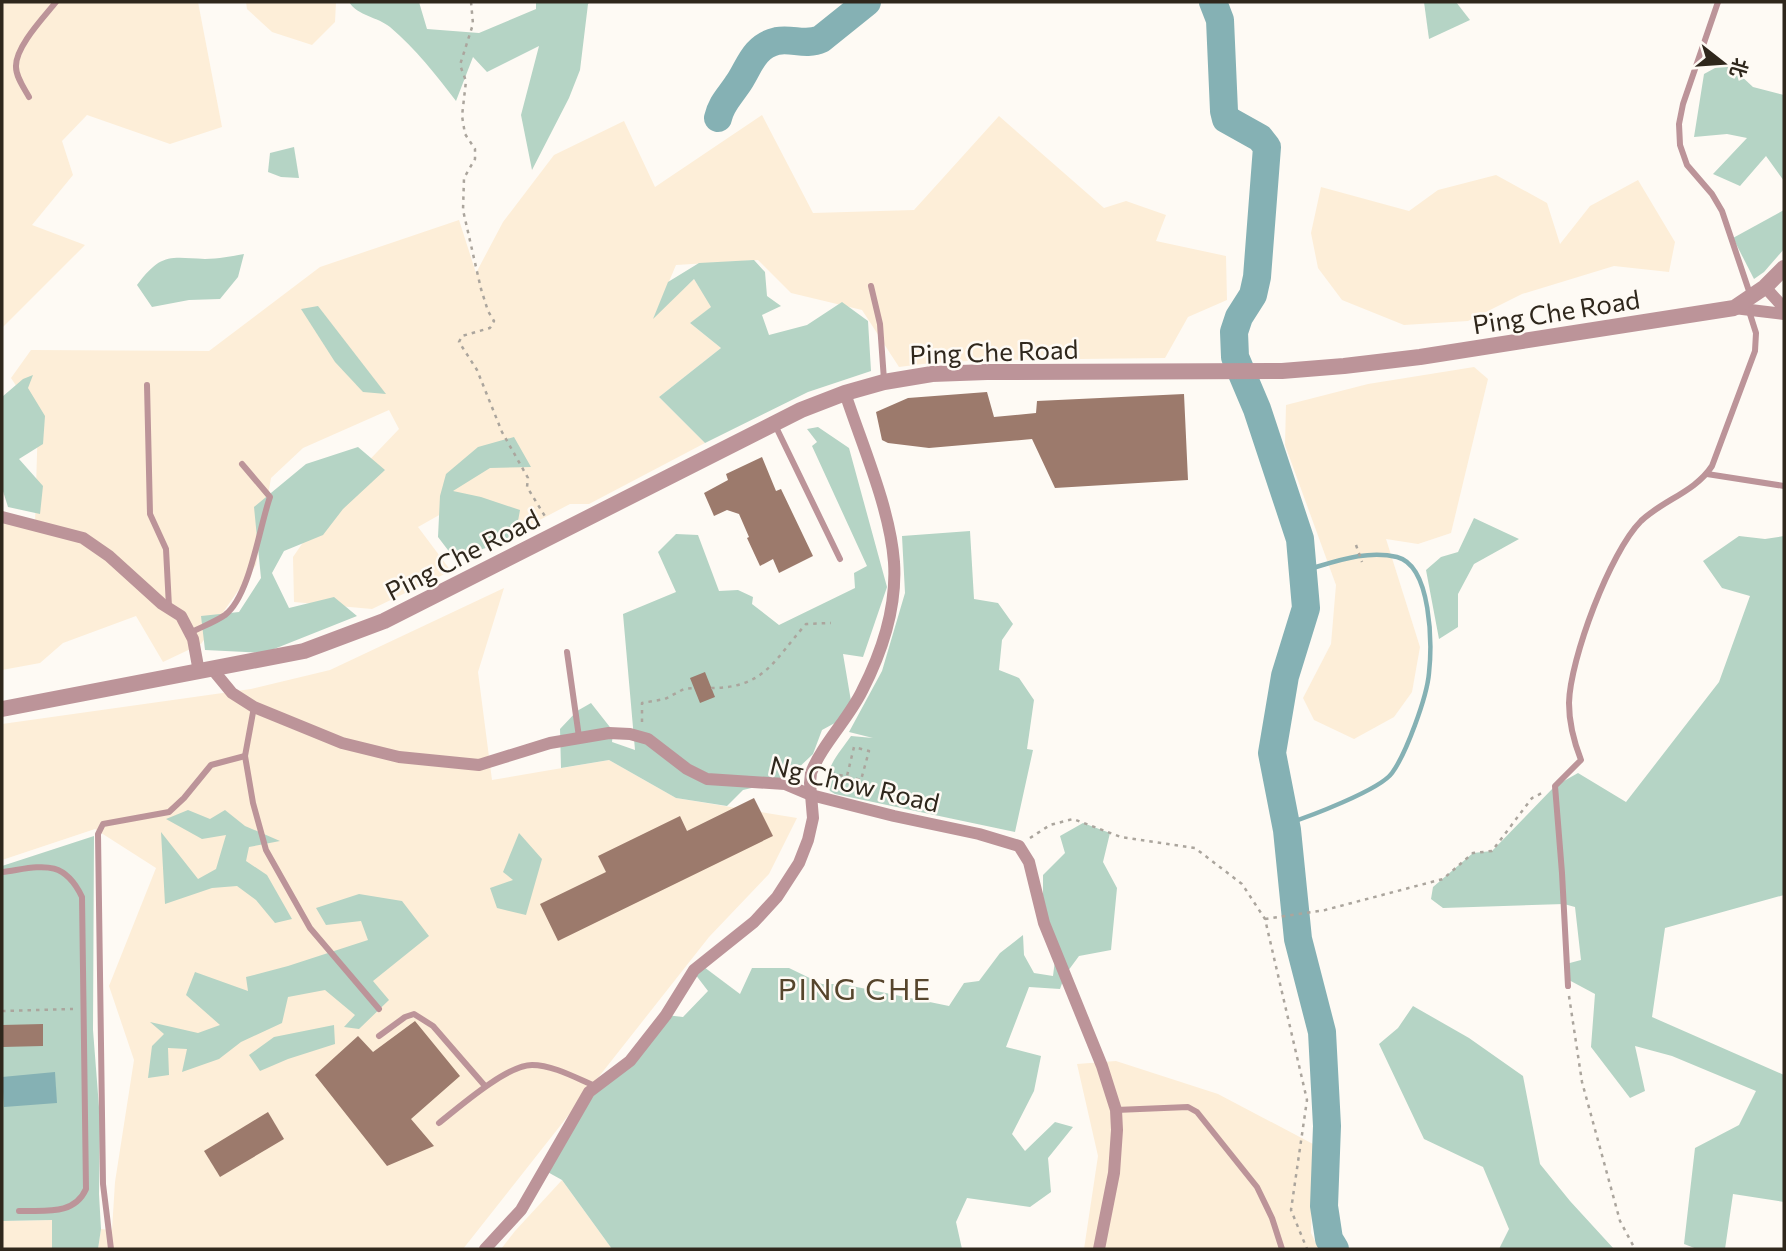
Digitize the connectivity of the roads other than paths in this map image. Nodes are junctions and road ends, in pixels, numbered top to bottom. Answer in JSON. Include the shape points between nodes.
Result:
{"nodes":[{"id":1,"x":56,"y":2,"type":"edge"},
{"id":2,"x":1718,"y":2,"type":"edge"},
{"id":3,"x":29,"y":97,"type":"dead end"},
{"id":4,"x":1784,"y":268,"type":"edge"},
{"id":5,"x":871,"y":286,"type":"dead end"},
{"id":6,"x":1750,"y":301,"type":"junction"},
{"id":7,"x":1784,"y":311,"type":"edge"},
{"id":8,"x":884,"y":382,"type":"junction"},
{"id":9,"x":147,"y":385,"type":"dead end"},
{"id":10,"x":845,"y":393,"type":"junction"},
{"id":11,"x":774,"y":423,"type":"junction"},
{"id":12,"x":242,"y":464,"type":"dead end"},
{"id":13,"x":1707,"y":474,"type":"junction"},
{"id":14,"x":1784,"y":486,"type":"edge"},
{"id":15,"x":2,"y":517,"type":"edge"},
{"id":16,"x":839,"y":559,"type":"dead end"},
{"id":17,"x":169,"y":608,"type":"junction"},
{"id":18,"x":190,"y":633,"type":"junction"},
{"id":19,"x":567,"y":652,"type":"dead end"},
{"id":20,"x":206,"y":671,"type":"junction"},
{"id":21,"x":254,"y":708,"type":"junction"},
{"id":22,"x":2,"y":709,"type":"edge"},
{"id":23,"x":579,"y":737,"type":"junction"},
{"id":24,"x":245,"y":756,"type":"junction"},
{"id":25,"x":811,"y":794,"type":"junction"},
{"id":26,"x":2,"y":872,"type":"edge"},
{"id":27,"x":1567,"y":986,"type":"road end"},
{"id":28,"x":379,"y":1009,"type":"dead end"},
{"id":29,"x":379,"y":1035,"type":"dead end"},
{"id":30,"x":485,"y":1086,"type":"junction"},
{"id":31,"x":595,"y":1086,"type":"junction"},
{"id":32,"x":1116,"y":1110,"type":"junction"},
{"id":33,"x":439,"y":1123,"type":"dead end"},
{"id":34,"x":19,"y":1211,"type":"dead end"},
{"id":35,"x":105,"y":1212,"type":"junction"},
{"id":36,"x":104,"y":1230,"type":"dead end"},
{"id":37,"x":111,"y":1249,"type":"edge"},
{"id":38,"x":485,"y":1249,"type":"edge"},
{"id":39,"x":1099,"y":1249,"type":"edge"},
{"id":40,"x":1282,"y":1249,"type":"edge"}],
"edges":[{"from":1,"to":3,"type":"lane","via":[[22,46],[15,66]]},
{"from":2,"to":6,"type":"lane","via":[[1683,104],[1680,145],[1687,165],[1722,211]]},
{"from":4,"to":6,"type":"street"},
{"from":5,"to":8,"type":"lane","via":[[880,324]]},
{"from":6,"to":7,"type":"street"},
{"from":6,"to":7,"type":"street"},
{"from":6,"to":8,"type":"street","name":"Ping Che Road","via":[[1420,357],[1282,371],[987,372]]},
{"from":6,"to":13,"type":"lane","via":[[1755,351]]},
{"from":8,"to":10,"type":"street","name":"Ping Che Road"},
{"from":9,"to":17,"type":"lane","via":[[150,514],[166,549]]},
{"from":10,"to":11,"type":"street","name":"Ping Che Road"},
{"from":10,"to":25,"type":"street","via":[[890,534],[892,600],[885,635],[865,685],[813,767]]},
{"from":11,"to":16,"type":"lane"},
{"from":11,"to":20,"type":"street","name":"Ping Che Road","via":[[384,621],[304,651]]},
{"from":12,"to":18,"type":"lane","via":[[270,496],[247,581],[226,614]]},
{"from":13,"to":14,"type":"lane"},
{"from":13,"to":27,"type":"lane","via":[[1642,520],[1622,544],[1583,633],[1569,701],[1571,729],[1581,760],[1555,786]]},
{"from":15,"to":17,"type":"street","via":[[83,538]]},
{"from":17,"to":18,"type":"street","via":[[181,616]]},
{"from":18,"to":20,"type":"street"},
{"from":19,"to":23,"type":"lane"},
{"from":20,"to":21,"type":"street","name":"Ng Chow Road"},
{"from":20,"to":22,"type":"street","name":"Ping Che Road"},
{"from":21,"to":23,"type":"street","name":"Ng Chow Road","via":[[356,747],[464,765],[479,765]]},
{"from":21,"to":24,"type":"lane"},
{"from":23,"to":25,"type":"street","name":"Ng Chow Road","via":[[642,736],[707,779],[781,784]]},
{"from":24,"to":28,"type":"lane","via":[[266,850],[310,928]]},
{"from":24,"to":35,"type":"lane","via":[[211,765],[169,812],[103,824],[98,834]]},
{"from":25,"to":31,"type":"street","via":[[813,818],[808,840],[776,897],[754,922],[694,971],[631,1061]]},
{"from":25,"to":32,"type":"street","name":"Ng Chow Road","via":[[1019,846],[1029,862],[1044,923]]},
{"from":26,"to":34,"type":"lane","via":[[54,867],[68,874],[82,897],[86,1189],[68,1209]]},
{"from":29,"to":30,"type":"lane","via":[[414,1014],[433,1026]]},
{"from":30,"to":31,"type":"lane","via":[[530,1065]]},
{"from":30,"to":33,"type":"lane"},
{"from":31,"to":38,"type":"street","via":[[580,1104],[521,1210]]},
{"from":32,"to":39,"type":"street","via":[[1114,1173]]},
{"from":32,"to":40,"type":"lane","via":[[1188,1107],[1197,1112],[1256,1187]]},
{"from":35,"to":36,"type":"lane"},
{"from":35,"to":37,"type":"lane"}]}
